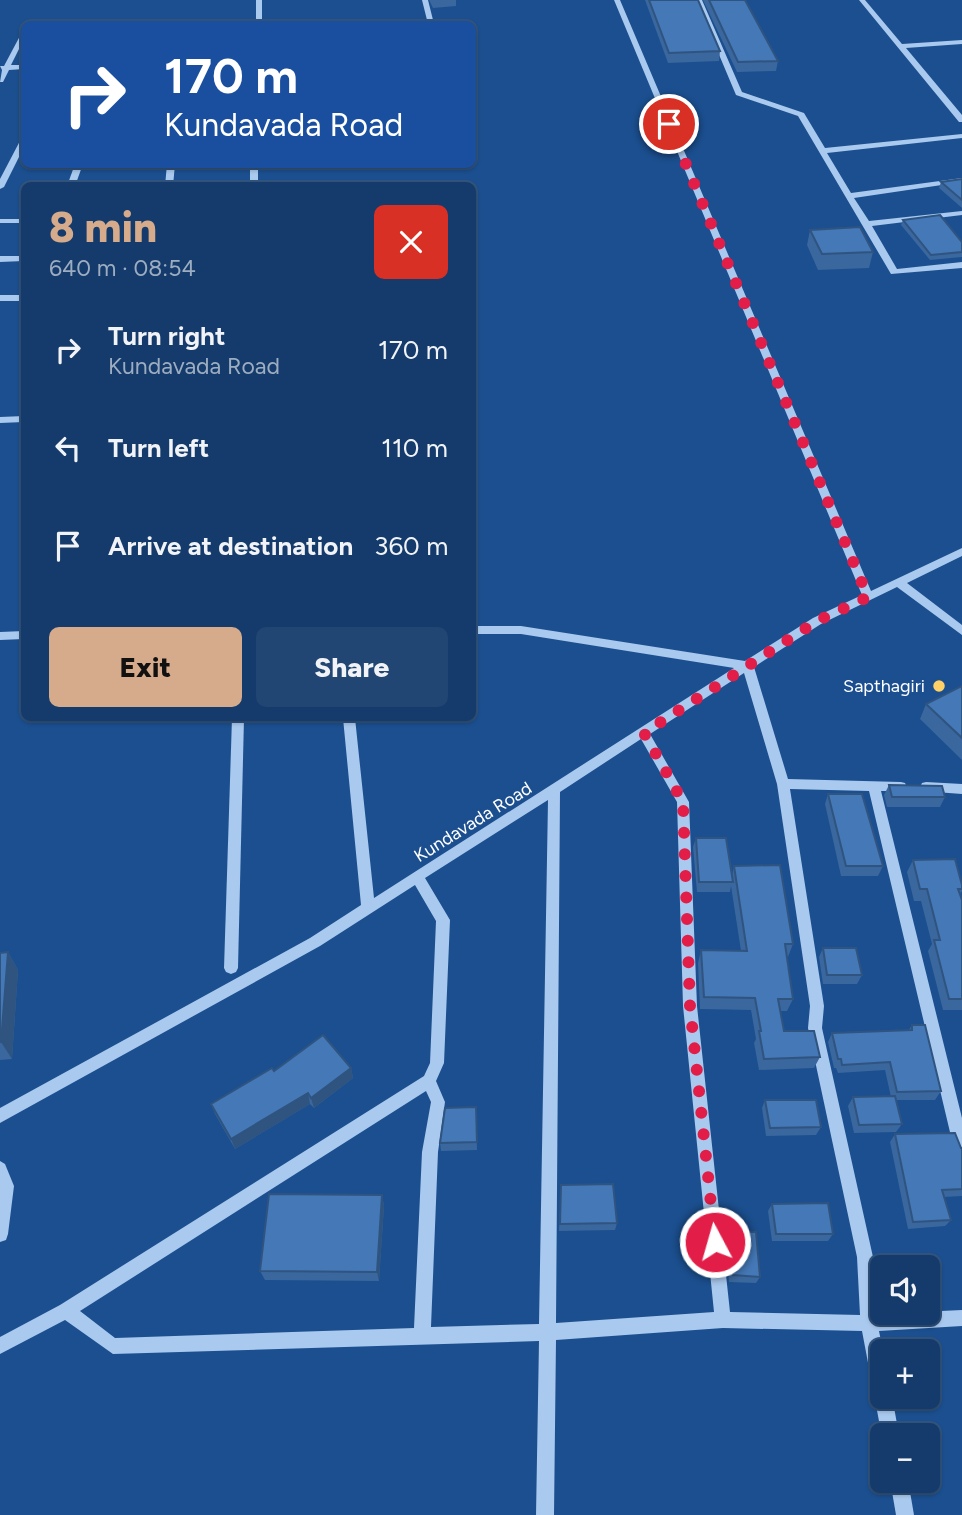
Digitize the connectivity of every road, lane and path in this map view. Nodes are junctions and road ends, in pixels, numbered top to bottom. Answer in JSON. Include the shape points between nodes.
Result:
{"nodes":[{"id":1,"x":259,"y":0,"type":"edge"},
{"id":2,"x":425,"y":0,"type":"edge"},
{"id":3,"x":617,"y":0,"type":"edge"},
{"id":4,"x":699,"y":0,"type":"edge"},
{"id":5,"x":862,"y":0,"type":"edge"},
{"id":6,"x":258,"y":21,"type":"edge"},
{"id":7,"x":429,"y":21,"type":"edge"},
{"id":8,"x":21,"y":38,"type":"edge"},
{"id":9,"x":962,"y":42,"type":"edge"},
{"id":10,"x":902,"y":46,"type":"junction"},
{"id":11,"x":21,"y":67,"type":"edge"},
{"id":12,"x":3,"y":68,"type":"edge"},
{"id":13,"x":0,"y":80,"type":"edge"},
{"id":14,"x":962,"y":120,"type":"edge"},
{"id":15,"x":962,"y":136,"type":"edge"},
{"id":16,"x":21,"y":147,"type":"edge"},
{"id":17,"x":822,"y":151,"type":"junction"},
{"id":18,"x":962,"y":180,"type":"edge"},
{"id":19,"x":0,"y":187,"type":"edge"},
{"id":20,"x":849,"y":196,"type":"junction"},
{"id":21,"x":962,"y":213,"type":"edge"},
{"id":22,"x":0,"y":221,"type":"edge"},
{"id":23,"x":21,"y":221,"type":"edge"},
{"id":24,"x":867,"y":224,"type":"junction"},
{"id":25,"x":21,"y":259,"type":"edge"},
{"id":26,"x":0,"y":260,"type":"edge"},
{"id":27,"x":962,"y":265,"type":"edge"},
{"id":28,"x":0,"y":298,"type":"edge"},
{"id":29,"x":21,"y":298,"type":"edge"},
{"id":30,"x":21,"y":419,"type":"edge"},
{"id":31,"x":0,"y":420,"type":"edge"},
{"id":32,"x":962,"y":552,"type":"edge"},
{"id":33,"x":898,"y":582,"type":"junction"},
{"id":34,"x":868,"y":597,"type":"junction"},
{"id":35,"x":476,"y":630,"type":"edge"},
{"id":36,"x":962,"y":631,"type":"edge"},
{"id":37,"x":21,"y":635,"type":"edge"},
{"id":38,"x":0,"y":636,"type":"edge"},
{"id":39,"x":748,"y":666,"type":"junction"},
{"id":40,"x":238,"y":721,"type":"edge"},
{"id":41,"x":349,"y":721,"type":"edge"},
{"id":42,"x":644,"y":733,"type":"junction"},
{"id":43,"x":783,"y":784,"type":"junction"},
{"id":44,"x":874,"y":788,"type":"junction"},
{"id":45,"x":962,"y":789,"type":"edge"},
{"id":46,"x":554,"y":791,"type":"junction"},
{"id":47,"x":418,"y":878,"type":"junction"},
{"id":48,"x":368,"y":909,"type":"junction"},
{"id":49,"x":231,"y":968,"type":"dead end"},
{"id":50,"x":429,"y":1081,"type":"junction"},
{"id":51,"x":0,"y":1116,"type":"edge"},
{"id":52,"x":962,"y":1149,"type":"edge"},
{"id":53,"x":0,"y":1169,"type":"edge"},
{"id":54,"x":0,"y":1234,"type":"edge"},
{"id":55,"x":66,"y":1311,"type":"junction"},
{"id":56,"x":962,"y":1318,"type":"edge"},
{"id":57,"x":723,"y":1321,"type":"junction"},
{"id":58,"x":869,"y":1323,"type":"junction"},
{"id":59,"x":547,"y":1332,"type":"junction"},
{"id":60,"x":422,"y":1337,"type":"junction"},
{"id":61,"x":872,"y":1339,"type":"edge"},
{"id":62,"x":0,"y":1346,"type":"edge"},
{"id":63,"x":901,"y":1493,"type":"edge"},
{"id":64,"x":545,"y":1515,"type":"edge"},
{"id":65,"x":905,"y":1515,"type":"edge"}],
"edges":[{"from":1,"to":6,"type":"street"},
{"from":2,"to":7,"type":"street"},
{"from":3,"to":34,"type":"street"},
{"from":4,"to":17,"type":"street","via":[[738,93],[801,115]]},
{"from":5,"to":10,"type":"street"},
{"from":8,"to":12,"type":"street"},
{"from":9,"to":10,"type":"street"},
{"from":10,"to":14,"type":"street"},
{"from":11,"to":12,"type":"street"},
{"from":12,"to":13,"type":"street"},
{"from":15,"to":17,"type":"street"},
{"from":16,"to":19,"type":"street"},
{"from":17,"to":20,"type":"street"},
{"from":18,"to":20,"type":"street"},
{"from":20,"to":24,"type":"street"},
{"from":21,"to":24,"type":"street"},
{"from":22,"to":23,"type":"street"},
{"from":24,"to":27,"type":"street","via":[[894,272]]},
{"from":25,"to":26,"type":"street"},
{"from":28,"to":29,"type":"street"},
{"from":30,"to":31,"type":"street"},
{"from":32,"to":33,"type":"street","name":"Kundavada Road"},
{"from":33,"to":34,"type":"street","name":"Kundavada Road"},
{"from":33,"to":36,"type":"street"},
{"from":34,"to":39,"type":"street","name":"Kundavada Road","via":[[817,621]]},
{"from":35,"to":39,"type":"street","via":[[521,629]]},
{"from":37,"to":38,"type":"street"},
{"from":39,"to":42,"type":"street","name":"Kundavada Road"},
{"from":39,"to":43,"type":"street"},
{"from":40,"to":49,"type":"street"},
{"from":41,"to":48,"type":"street"},
{"from":42,"to":46,"type":"street","name":"Kundavada Road"},
{"from":42,"to":57,"type":"street","via":[[683,802],[690,1006]]},
{"from":43,"to":44,"type":"street"},
{"from":43,"to":58,"type":"street","via":[[817,1006],[816,1028],[865,1257]]},
{"from":44,"to":45,"type":"street"},
{"from":44,"to":52,"type":"street"},
{"from":46,"to":47,"type":"street","name":"Kundavada Road"},
{"from":46,"to":59,"type":"street"},
{"from":47,"to":48,"type":"street","name":"Kundavada Road"},
{"from":47,"to":50,"type":"street","via":[[443,920],[437,1063]]},
{"from":48,"to":51,"type":"street","name":"Kundavada Road"},
{"from":50,"to":55,"type":"street"},
{"from":50,"to":60,"type":"street","via":[[438,1102],[430,1152]]},
{"from":53,"to":54,"type":"street","via":[[6,1186]]},
{"from":55,"to":60,"type":"street","via":[[113,1346]]},
{"from":55,"to":62,"type":"street"},
{"from":56,"to":58,"type":"street"},
{"from":57,"to":58,"type":"street"},
{"from":57,"to":59,"type":"street"},
{"from":58,"to":61,"type":"street"},
{"from":59,"to":60,"type":"street"},
{"from":59,"to":64,"type":"street"},
{"from":63,"to":65,"type":"street"}]}
